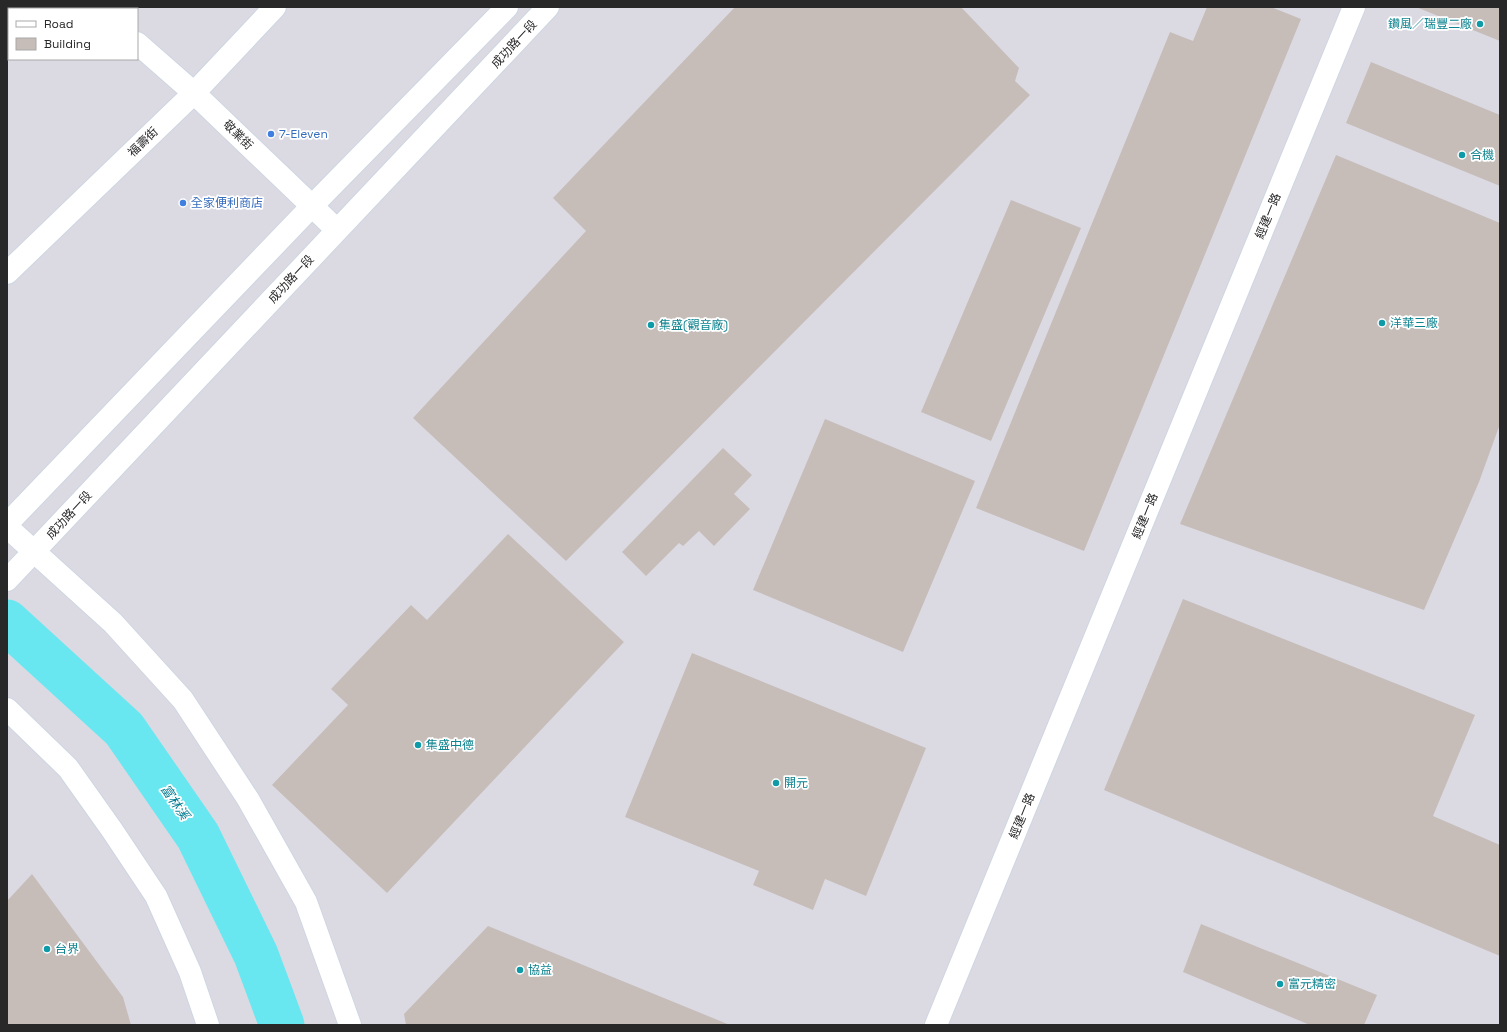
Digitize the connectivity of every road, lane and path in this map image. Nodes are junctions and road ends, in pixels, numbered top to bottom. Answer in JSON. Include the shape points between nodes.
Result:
{"nodes":[{"id":1,"x":275,"y":7,"type":"edge"},
{"id":2,"x":507,"y":7,"type":"edge"},
{"id":3,"x":548,"y":7,"type":"edge"},
{"id":4,"x":1354,"y":7,"type":"edge"},
{"id":5,"x":138,"y":44,"type":"edge"},
{"id":6,"x":194,"y":93,"type":"junction"},
{"id":7,"x":312,"y":206,"type":"junction"},
{"id":8,"x":337,"y":230,"type":"junction"},
{"id":9,"x":7,"y":273,"type":"edge"},
{"id":10,"x":7,"y":525,"type":"edge"},
{"id":11,"x":35,"y":552,"type":"junction"},
{"id":12,"x":7,"y":580,"type":"edge"},
{"id":13,"x":7,"y":709,"type":"edge"},
{"id":14,"x":208,"y":1025,"type":"edge"},
{"id":15,"x":350,"y":1025,"type":"edge"},
{"id":16,"x":936,"y":1025,"type":"edge"}],
"edges":[{"from":1,"to":6,"type":"street","name":"福壽街"},
{"from":2,"to":7,"type":"street"},
{"from":3,"to":8,"type":"street","name":"成功路一段"},
{"from":4,"to":16,"type":"street","name":"經建一路"},
{"from":5,"to":6,"type":"street","name":"敬業街"},
{"from":6,"to":7,"type":"street","name":"敬業街"},
{"from":6,"to":9,"type":"street","name":"福壽街"},
{"from":7,"to":8,"type":"street","name":"敬業街"},
{"from":7,"to":10,"type":"street"},
{"from":8,"to":11,"type":"street","name":"成功路一段"},
{"from":10,"to":11,"type":"street"},
{"from":11,"to":12,"type":"street","name":"成功路一段"},
{"from":11,"to":15,"type":"street","via":[[113,623],[183,700],[248,799],[306,902]]},
{"from":13,"to":14,"type":"street","via":[[68,768],[156,896],[190,972]]}]}
